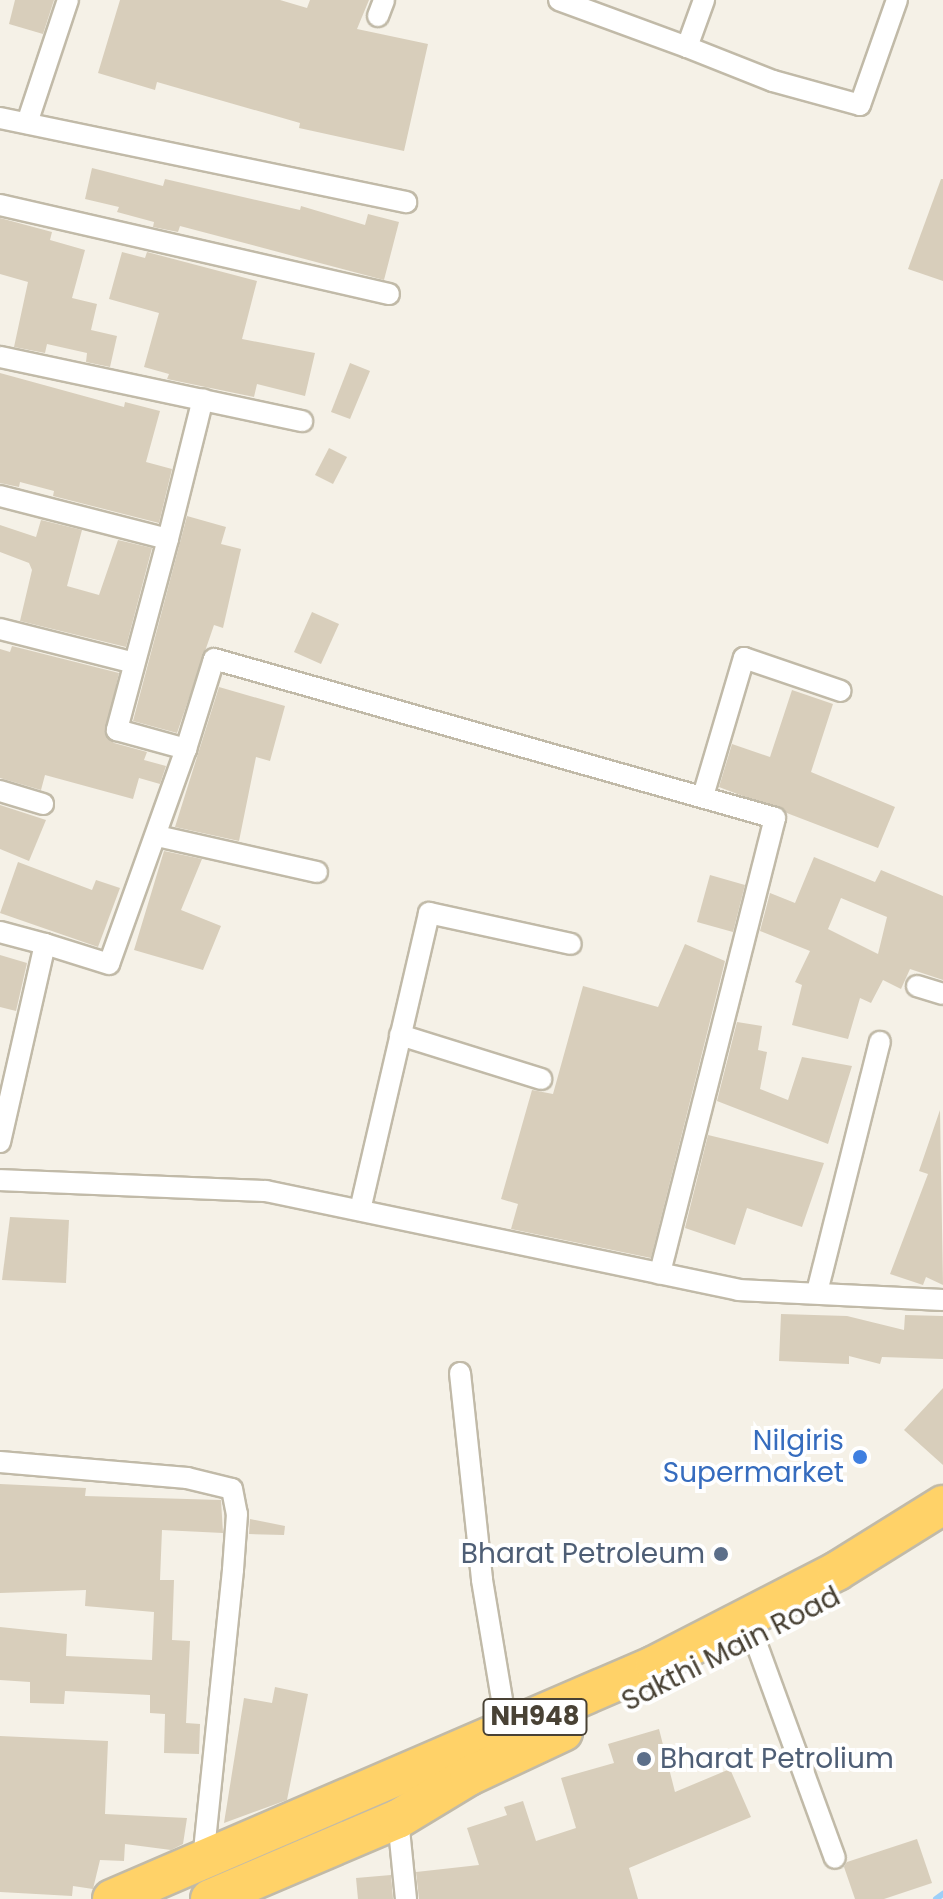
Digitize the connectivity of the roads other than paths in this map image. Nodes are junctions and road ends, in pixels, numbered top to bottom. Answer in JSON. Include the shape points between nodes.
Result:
{"nodes":[{"id":1,"x":68,"y":0,"type":"edge"},
{"id":2,"x":559,"y":0,"type":"edge"},
{"id":3,"x":704,"y":0,"type":"edge"},
{"id":4,"x":897,"y":0,"type":"edge"},
{"id":5,"x":687,"y":47,"type":"junction"},
{"id":6,"x":0,"y":118,"type":"edge"},
{"id":7,"x":27,"y":123,"type":"junction"},
{"id":8,"x":406,"y":202,"type":"dead end"},
{"id":9,"x":0,"y":205,"type":"edge"},
{"id":10,"x":389,"y":294,"type":"dead end"},
{"id":11,"x":0,"y":357,"type":"edge"},
{"id":12,"x":203,"y":399,"type":"junction"},
{"id":13,"x":302,"y":421,"type":"dead end"},
{"id":14,"x":0,"y":496,"type":"edge"},
{"id":15,"x":168,"y":539,"type":"junction"},
{"id":16,"x":0,"y":629,"type":"edge"},
{"id":17,"x":134,"y":663,"type":"junction"},
{"id":18,"x":841,"y":691,"type":"dead end"},
{"id":19,"x":186,"y":749,"type":"junction"},
{"id":20,"x":0,"y":791,"type":"edge"},
{"id":21,"x":703,"y":796,"type":"junction"},
{"id":22,"x":43,"y":804,"type":"dead end"},
{"id":23,"x":157,"y":836,"type":"junction"},
{"id":24,"x":317,"y":872,"type":"dead end"},
{"id":25,"x":0,"y":932,"type":"edge"},
{"id":26,"x":45,"y":944,"type":"junction"},
{"id":27,"x":571,"y":944,"type":"dead end"},
{"id":28,"x":917,"y":986,"type":"dead end"},
{"id":29,"x":943,"y":994,"type":"edge"},
{"id":30,"x":400,"y":1035,"type":"junction"},
{"id":31,"x":880,"y":1042,"type":"dead end"},
{"id":32,"x":541,"y":1079,"type":"dead end"},
{"id":33,"x":0,"y":1142,"type":"edge"},
{"id":34,"x":0,"y":1180,"type":"edge"},
{"id":35,"x":360,"y":1210,"type":"junction"},
{"id":36,"x":660,"y":1274,"type":"junction"},
{"id":37,"x":817,"y":1292,"type":"junction"},
{"id":38,"x":943,"y":1300,"type":"edge"},
{"id":39,"x":460,"y":1373,"type":"dead end"},
{"id":40,"x":0,"y":1462,"type":"edge"},
{"id":41,"x":943,"y":1505,"type":"edge"},
{"id":42,"x":943,"y":1530,"type":"edge"},
{"id":43,"x":754,"y":1637,"type":"junction"},
{"id":44,"x":507,"y":1729,"type":"junction"},
{"id":45,"x":398,"y":1819,"type":"junction"},
{"id":46,"x":835,"y":1858,"type":"dead end"},
{"id":47,"x":203,"y":1859,"type":"junction"},
{"id":48,"x":112,"y":1899,"type":"edge"},
{"id":49,"x":210,"y":1899,"type":"edge"},
{"id":50,"x":406,"y":1899,"type":"edge"}],
"edges":[{"from":1,"to":7,"type":"street"},
{"from":2,"to":5,"type":"street"},
{"from":3,"to":5,"type":"street"},
{"from":4,"to":5,"type":"street","via":[[860,105],[773,81]]},
{"from":6,"to":7,"type":"street"},
{"from":7,"to":8,"type":"street"},
{"from":9,"to":10,"type":"street"},
{"from":11,"to":12,"type":"street"},
{"from":12,"to":13,"type":"street"},
{"from":12,"to":15,"type":"street"},
{"from":14,"to":15,"type":"street"},
{"from":15,"to":17,"type":"street"},
{"from":16,"to":17,"type":"street"},
{"from":17,"to":19,"type":"street","via":[[117,730]]},
{"from":18,"to":21,"type":"street","via":[[744,658]]},
{"from":19,"to":21,"type":"street","via":[[214,659]]},
{"from":19,"to":23,"type":"street"},
{"from":20,"to":22,"type":"street"},
{"from":21,"to":36,"type":"street","via":[[775,818]]},
{"from":23,"to":24,"type":"street"},
{"from":23,"to":26,"type":"street","via":[[109,964]]},
{"from":25,"to":26,"type":"street"},
{"from":26,"to":33,"type":"street"},
{"from":27,"to":30,"type":"street","via":[[429,913]]},
{"from":28,"to":29,"type":"street"},
{"from":30,"to":32,"type":"street"},
{"from":30,"to":35,"type":"street"},
{"from":31,"to":37,"type":"street"},
{"from":34,"to":35,"type":"street","via":[[266,1191]]},
{"from":35,"to":36,"type":"street"},
{"from":36,"to":37,"type":"street","via":[[738,1290]]},
{"from":37,"to":38,"type":"street"},
{"from":39,"to":44,"type":"street","via":[[482,1580]]},
{"from":40,"to":47,"type":"street","via":[[187,1478],[232,1489],[237,1514],[233,1570]]},
{"from":41,"to":44,"type":"highway","number":"NH948","via":[[837,1571],[668,1658]]},
{"from":42,"to":43,"type":"highway","name":"Sakthi Main Road","number":"NH948","via":[[842,1594]]},
{"from":43,"to":45,"type":"highway","name":"Sakthi Main Road","number":"NH948","via":[[469,1776]]},
{"from":43,"to":46,"type":"street"},
{"from":44,"to":47,"type":"highway","number":"NH948"},
{"from":45,"to":49,"type":"highway","name":"Sakthi Main Road","number":"NH948"},
{"from":45,"to":50,"type":"street"},
{"from":47,"to":48,"type":"highway","number":"NH948"}]}
